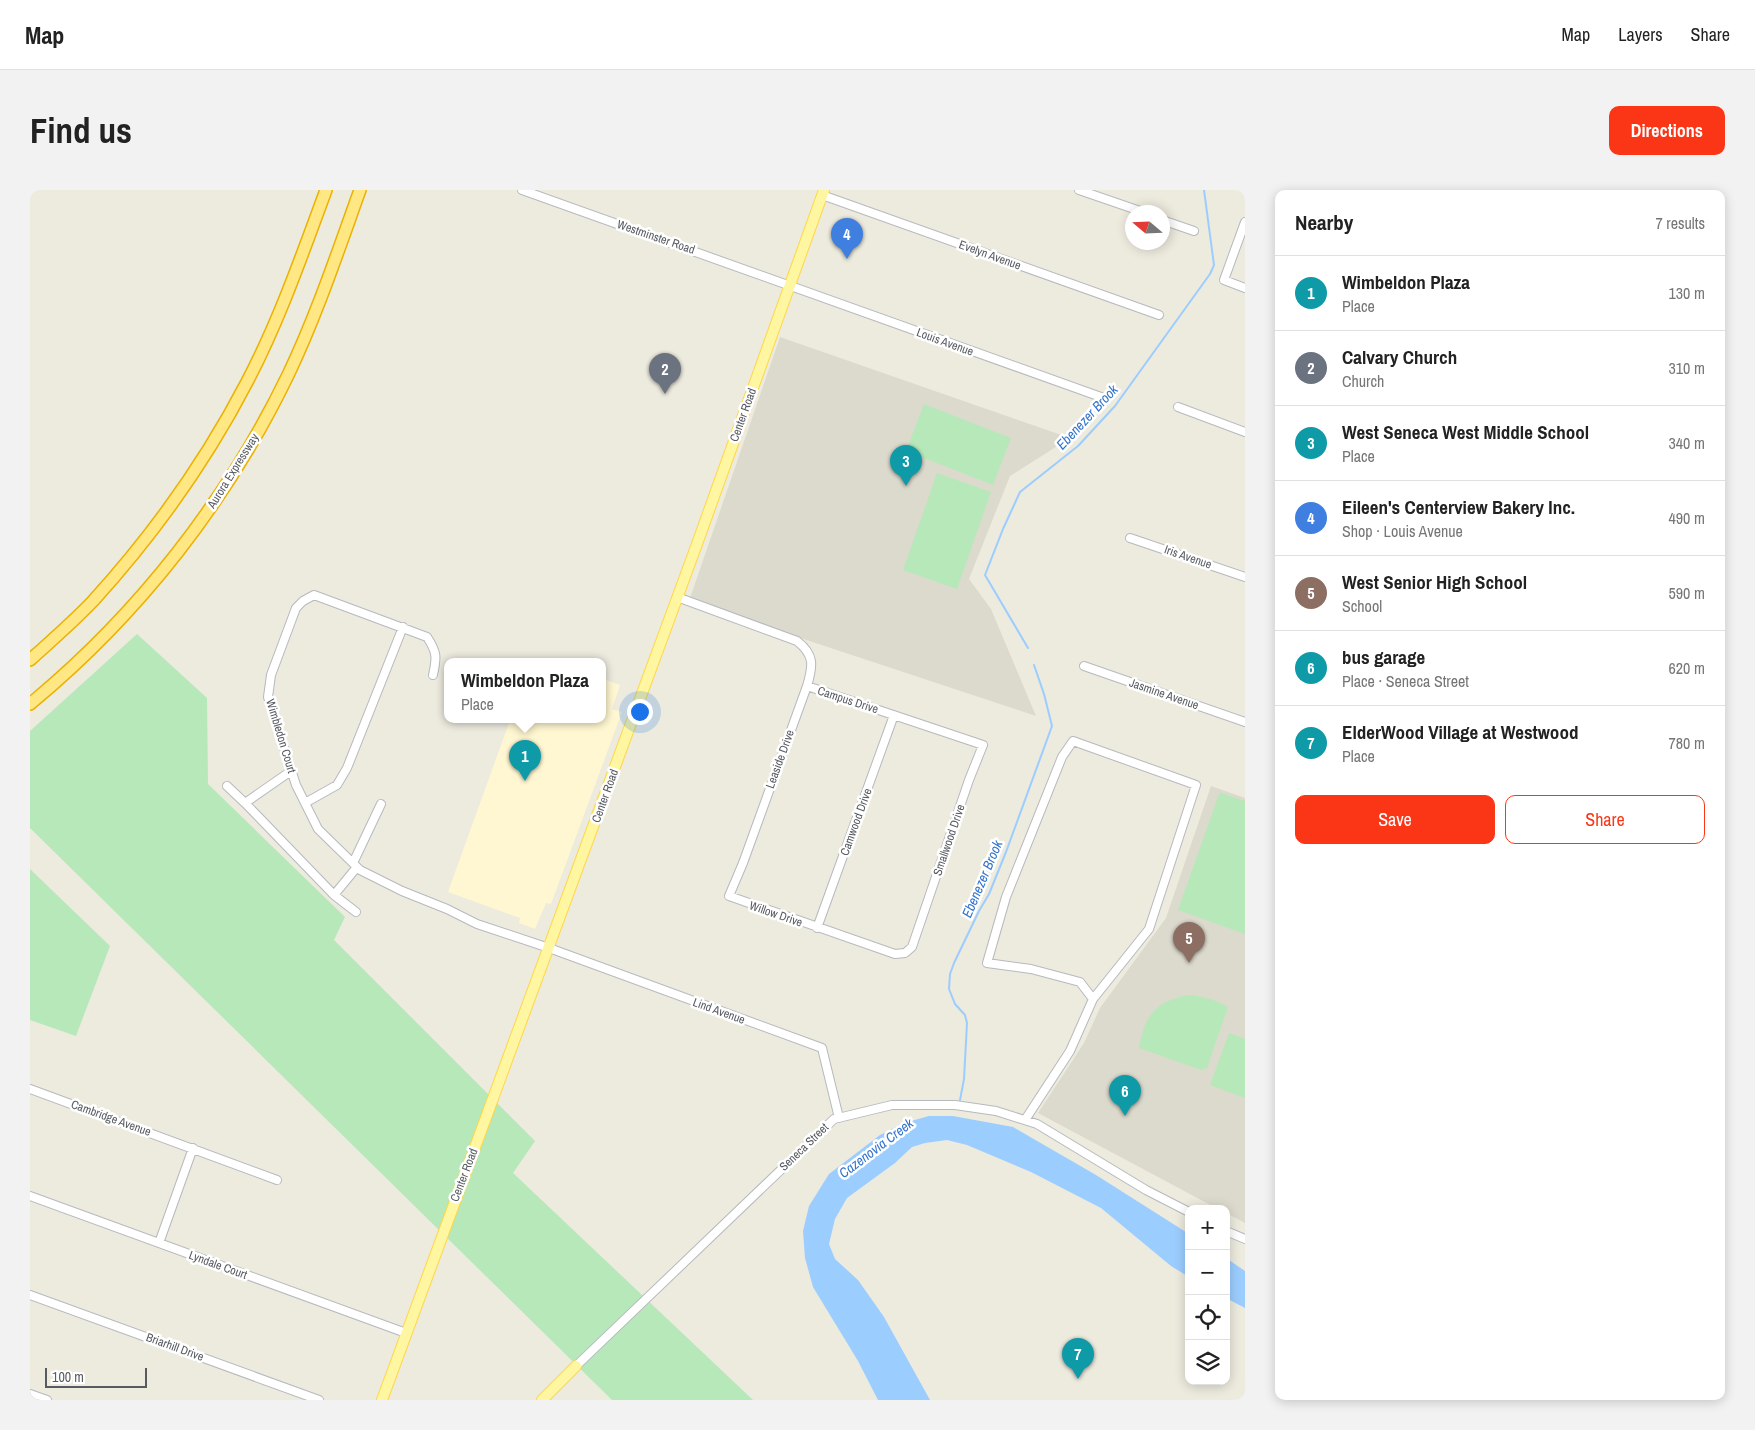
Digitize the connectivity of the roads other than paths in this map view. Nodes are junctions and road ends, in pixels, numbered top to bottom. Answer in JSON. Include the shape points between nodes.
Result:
{"nodes":[{"id":1,"x":326,"y":190,"type":"edge"},
{"id":2,"x":360,"y":190,"type":"edge"},
{"id":3,"x":522,"y":190,"type":"edge"},
{"id":4,"x":1079,"y":190,"type":"edge"},
{"id":5,"x":823,"y":192,"type":"edge"},
{"id":6,"x":1125,"y":206,"type":"edge"},
{"id":7,"x":1245,"y":222,"type":"edge"},
{"id":8,"x":1170,"y":223,"type":"edge"},
{"id":9,"x":1194,"y":231,"type":"dead end"},
{"id":10,"x":789,"y":285,"type":"junction"},
{"id":11,"x":1245,"y":288,"type":"edge"},
{"id":12,"x":1159,"y":316,"type":"dead end"},
{"id":13,"x":1101,"y":397,"type":"dead end"},
{"id":14,"x":1178,"y":407,"type":"dead end"},
{"id":15,"x":1245,"y":432,"type":"edge"},
{"id":16,"x":1130,"y":538,"type":"dead end"},
{"id":17,"x":1245,"y":577,"type":"edge"},
{"id":18,"x":677,"y":597,"type":"junction"},
{"id":19,"x":402,"y":627,"type":"junction"},
{"id":20,"x":30,"y":660,"type":"edge"},
{"id":21,"x":1084,"y":666,"type":"dead end"},
{"id":22,"x":433,"y":676,"type":"dead end"},
{"id":23,"x":807,"y":686,"type":"junction"},
{"id":24,"x":30,"y":704,"type":"edge"},
{"id":25,"x":894,"y":715,"type":"junction"},
{"id":26,"x":1245,"y":722,"type":"edge"},
{"id":27,"x":946,"y":733,"type":"joint"},
{"id":28,"x":292,"y":771,"type":"junction"},
{"id":29,"x":227,"y":786,"type":"dead end"},
{"id":30,"x":246,"y":803,"type":"junction"},
{"id":31,"x":305,"y":803,"type":"junction"},
{"id":32,"x":381,"y":804,"type":"dead end"},
{"id":33,"x":754,"y":832,"type":"joint"},
{"id":34,"x":355,"y":865,"type":"junction"},
{"id":35,"x":334,"y":895,"type":"junction"},
{"id":36,"x":356,"y":912,"type":"dead end"},
{"id":37,"x":817,"y":928,"type":"junction"},
{"id":38,"x":549,"y":948,"type":"junction"},
{"id":39,"x":889,"y":952,"type":"joint"},
{"id":40,"x":1093,"y":999,"type":"junction"},
{"id":41,"x":30,"y":1089,"type":"edge"},
{"id":42,"x":839,"y":1118,"type":"junction"},
{"id":43,"x":1025,"y":1120,"type":"junction"},
{"id":44,"x":192,"y":1148,"type":"junction"},
{"id":45,"x":277,"y":1180,"type":"dead end"},
{"id":46,"x":30,"y":1196,"type":"edge"},
{"id":47,"x":1185,"y":1210,"type":"edge"},
{"id":48,"x":1230,"y":1233,"type":"edge"},
{"id":49,"x":1245,"y":1240,"type":"edge"},
{"id":50,"x":159,"y":1243,"type":"junction"},
{"id":51,"x":30,"y":1295,"type":"edge"},
{"id":52,"x":406,"y":1334,"type":"junction"},
{"id":53,"x":576,"y":1366,"type":"joint"},
{"id":54,"x":30,"y":1394,"type":"edge"},
{"id":55,"x":47,"y":1400,"type":"edge"},
{"id":56,"x":319,"y":1400,"type":"edge"},
{"id":57,"x":382,"y":1400,"type":"edge"},
{"id":58,"x":542,"y":1400,"type":"edge"}],
"edges":[{"from":1,"to":20,"type":"highway","via":[[271,333],[247,382],[193,474],[156,525],[92,601]]},
{"from":2,"to":24,"type":"highway","name":"Aurora Expressway","via":[[289,373],[239,465],[176,555],[143,594]]},
{"from":3,"to":10,"type":"street","name":"Westminster Road"},
{"from":4,"to":6,"type":"street"},
{"from":5,"to":10,"type":"main road","name":"Center Road"},
{"from":5,"to":12,"type":"street","name":"Evelyn Avenue"},
{"from":7,"to":11,"type":"street","via":[[1224,280]]},
{"from":8,"to":9,"type":"street"},
{"from":10,"to":13,"type":"street","name":"Louis Avenue"},
{"from":10,"to":18,"type":"main road","name":"Center Road"},
{"from":14,"to":15,"type":"street"},
{"from":16,"to":17,"type":"street","name":"Iris Avenue"},
{"from":18,"to":23,"type":"street","name":"Campus Drive","via":[[797,641],[811,658]]},
{"from":18,"to":38,"type":"main road","name":"Center Road"},
{"from":19,"to":22,"type":"street","name":"Wimbledon Court","via":[[427,637],[434,647],[437,658]]},
{"from":19,"to":28,"type":"street","name":"Wimbledon Court","via":[[314,596],[296,608],[270,675],[268,697]]},
{"from":19,"to":31,"type":"street","via":[[347,768],[336,785]]},
{"from":21,"to":26,"type":"street","name":"Jasmine Avenue"},
{"from":23,"to":25,"type":"street","name":"Campus Drive"},
{"from":23,"to":33,"type":"street","name":"Leaside Drive"},
{"from":25,"to":27,"type":"street","name":"Campus Drive"},
{"from":25,"to":37,"type":"street","name":"Camwood Drive"},
{"from":27,"to":39,"type":"street","name":"Smallwood Drive","via":[[982,746],[912,947],[905,953]]},
{"from":28,"to":30,"type":"street"},
{"from":28,"to":31,"type":"street","name":"Wimbledon Court"},
{"from":29,"to":30,"type":"street"},
{"from":30,"to":35,"type":"street"},
{"from":31,"to":34,"type":"street","name":"Wimbledon Court","via":[[318,829]]},
{"from":32,"to":34,"type":"street"},
{"from":33,"to":37,"type":"street","name":"Willow Drive","via":[[729,896]]},
{"from":34,"to":35,"type":"street"},
{"from":34,"to":38,"type":"street","name":"Wimbledon Court","via":[[402,891],[476,924]]},
{"from":35,"to":36,"type":"street"},
{"from":37,"to":39,"type":"street","name":"Willow Drive"},
{"from":38,"to":42,"type":"street","name":"Lind Avenue","via":[[822,1048]]},
{"from":38,"to":52,"type":"main road","name":"Center Road"},
{"from":40,"to":40,"type":"street","via":[[1080,982],[1031,968],[987,963],[1006,897],[1062,757],[1073,741],[1196,784],[1149,929]]},
{"from":40,"to":43,"type":"street","via":[[1070,1051]]},
{"from":41,"to":44,"type":"street","name":"Cambridge Avenue"},
{"from":42,"to":43,"type":"street","name":"Seneca Street","via":[[892,1105],[955,1105],[996,1111]]},
{"from":42,"to":53,"type":"street","name":"Seneca Street","via":[[834,1119]]},
{"from":43,"to":47,"type":"street","name":"Seneca Street"},
{"from":44,"to":45,"type":"street","name":"Cambridge Avenue"},
{"from":44,"to":50,"type":"street"},
{"from":46,"to":50,"type":"street","name":"Lyndale Court"},
{"from":48,"to":49,"type":"street"},
{"from":50,"to":52,"type":"street","name":"Lyndale Court"},
{"from":51,"to":56,"type":"street","name":"Briarhill Drive"},
{"from":52,"to":57,"type":"main road","name":"Center Road"},
{"from":53,"to":58,"type":"main road","name":"Seneca Street"},
{"from":54,"to":55,"type":"street"}]}
